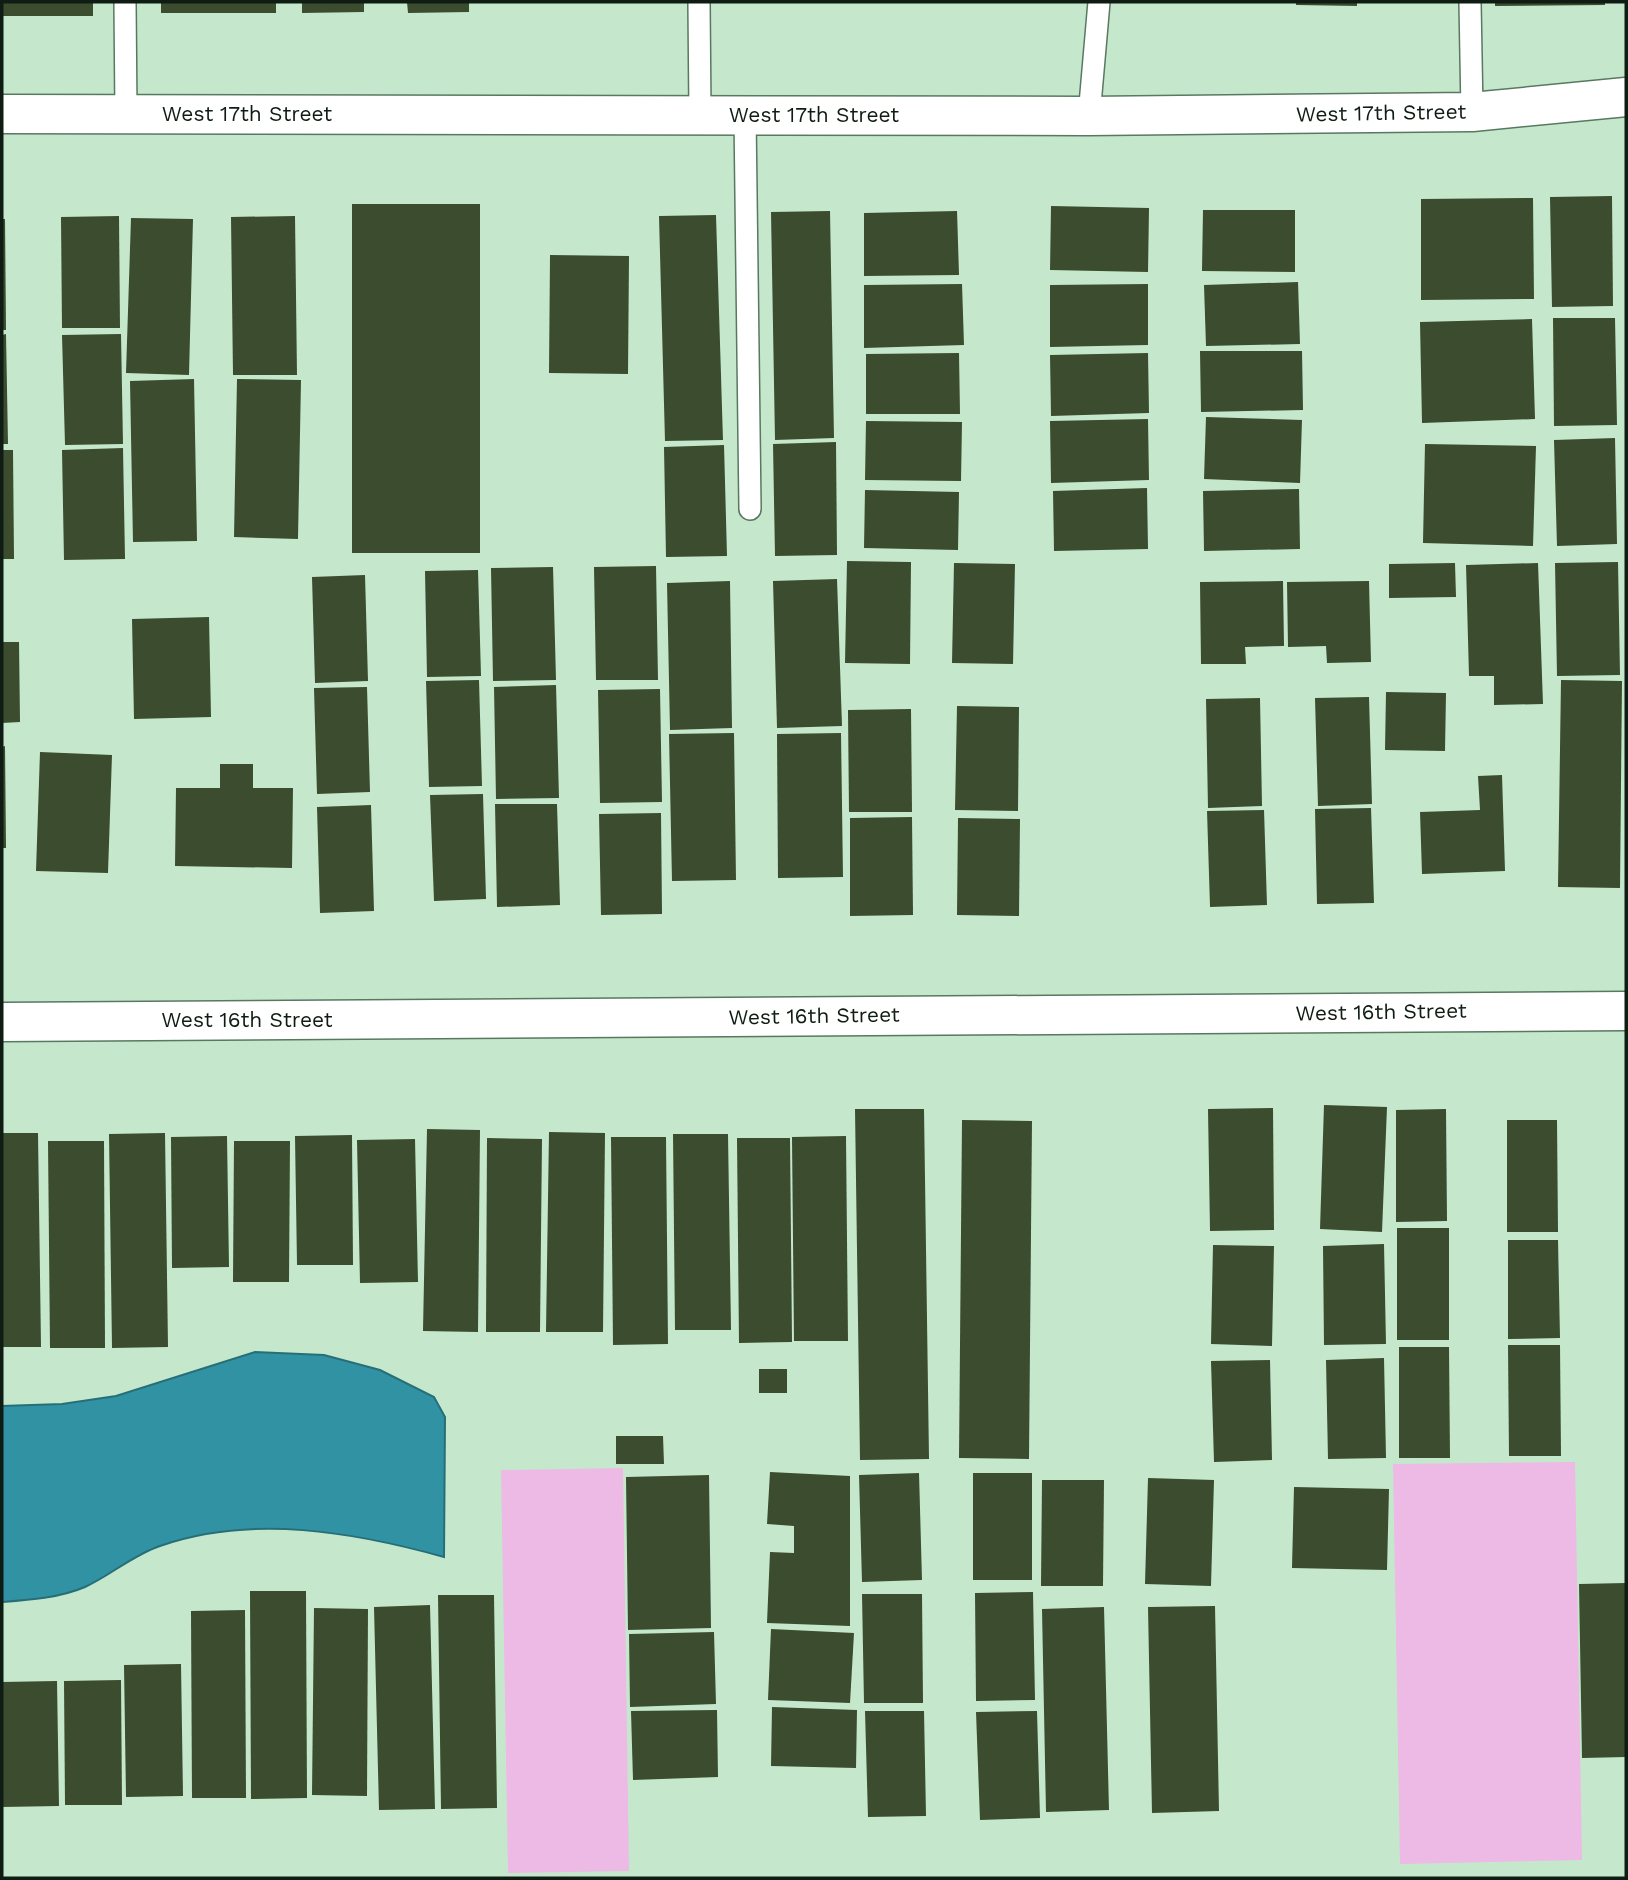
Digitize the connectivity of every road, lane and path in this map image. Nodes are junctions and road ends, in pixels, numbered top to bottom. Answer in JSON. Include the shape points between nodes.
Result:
{"nodes":[{"id":1,"x":125,"y":2,"type":"edge"},
{"id":2,"x":699,"y":2,"type":"edge"},
{"id":3,"x":1099,"y":2,"type":"edge"},
{"id":4,"x":1470,"y":2,"type":"edge"},
{"id":5,"x":1626,"y":97,"type":"edge"},
{"id":6,"x":1472,"y":112,"type":"junction"},
{"id":7,"x":2,"y":114,"type":"edge"},
{"id":8,"x":126,"y":114,"type":"junction"},
{"id":9,"x":700,"y":115,"type":"junction"},
{"id":10,"x":745,"y":115,"type":"junction"},
{"id":11,"x":1089,"y":116,"type":"junction"},
{"id":12,"x":750,"y":509,"type":"dead end"},
{"id":13,"x":1626,"y":1011,"type":"edge"},
{"id":14,"x":2,"y":1022,"type":"edge"}],
"edges":[{"from":1,"to":8,"type":"lane"},
{"from":2,"to":9,"type":"lane"},
{"from":3,"to":11,"type":"lane"},
{"from":4,"to":6,"type":"lane"},
{"from":5,"to":6,"type":"street","name":"West 17th Street"},
{"from":6,"to":11,"type":"street","name":"West 17th Street"},
{"from":7,"to":8,"type":"street","name":"West 17th Street"},
{"from":8,"to":9,"type":"street","name":"West 17th Street"},
{"from":9,"to":10,"type":"street","name":"West 17th Street"},
{"from":10,"to":11,"type":"street","name":"West 17th Street"},
{"from":10,"to":12,"type":"lane"},
{"from":13,"to":14,"type":"street","name":"West 16th Street"}]}
